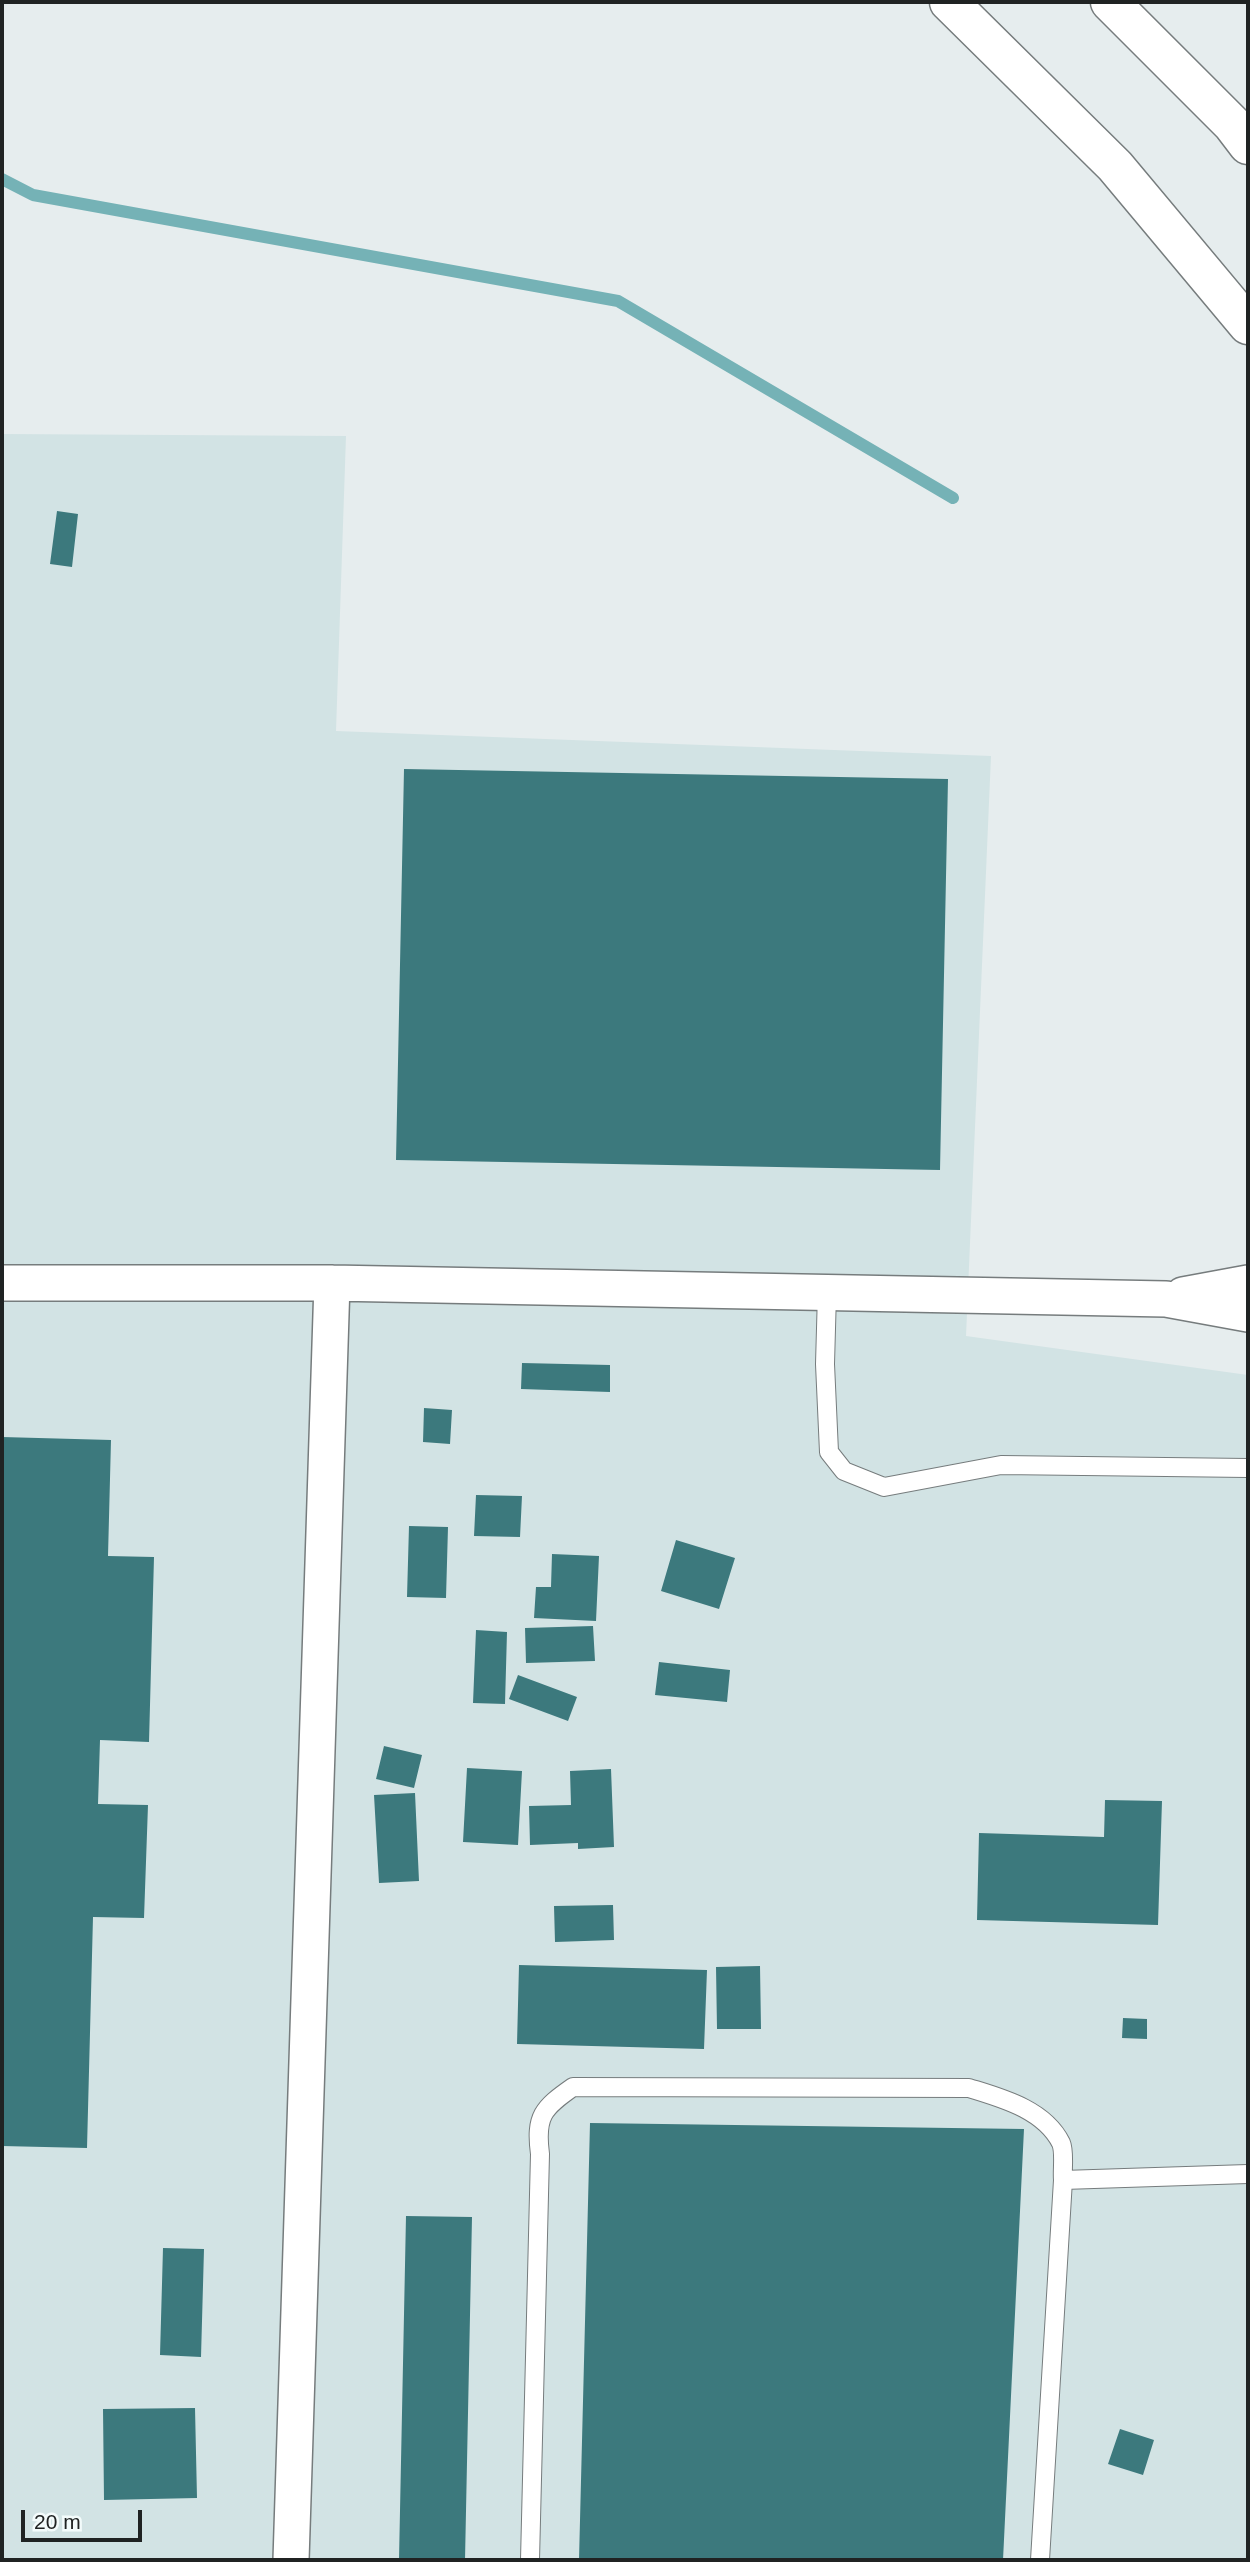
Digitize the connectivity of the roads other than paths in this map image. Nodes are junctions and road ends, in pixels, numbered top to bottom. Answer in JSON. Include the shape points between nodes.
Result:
{"nodes":[{"id":1,"x":949,"y":2,"type":"edge"},
{"id":2,"x":1110,"y":2,"type":"edge"},
{"id":3,"x":1248,"y":145,"type":"edge"},
{"id":4,"x":1248,"y":324,"type":"edge"},
{"id":5,"x":2,"y":1283,"type":"edge"},
{"id":6,"x":332,"y":1283,"type":"junction"},
{"id":7,"x":1248,"y":1283,"type":"edge"},
{"id":8,"x":827,"y":1293,"type":"junction"},
{"id":9,"x":1166,"y":1299,"type":"junction"},
{"id":10,"x":1248,"y":1314,"type":"edge"},
{"id":11,"x":1248,"y":1468,"type":"edge"},
{"id":12,"x":1248,"y":2174,"type":"edge"},
{"id":13,"x":1063,"y":2180,"type":"junction"},
{"id":14,"x":291,"y":2560,"type":"edge"},
{"id":15,"x":530,"y":2560,"type":"edge"},
{"id":16,"x":1040,"y":2560,"type":"edge"}],
"edges":[{"from":1,"to":4,"type":"street","via":[[1115,166]]},
{"from":2,"to":3,"type":"street"},
{"from":5,"to":6,"type":"street"},
{"from":6,"to":8,"type":"street"},
{"from":6,"to":14,"type":"street"},
{"from":7,"to":9,"type":"street"},
{"from":8,"to":9,"type":"street"},
{"from":8,"to":11,"type":"lane","via":[[828,1452],[844,1471],[884,1487],[1001,1465]]},
{"from":9,"to":10,"type":"street"},
{"from":12,"to":13,"type":"lane"},
{"from":13,"to":15,"type":"lane","via":[[1062,2144],[1045,2123],[1013,2101],[969,2088],[573,2087],[548,2105],[537,2131]]},
{"from":13,"to":16,"type":"lane"}]}
